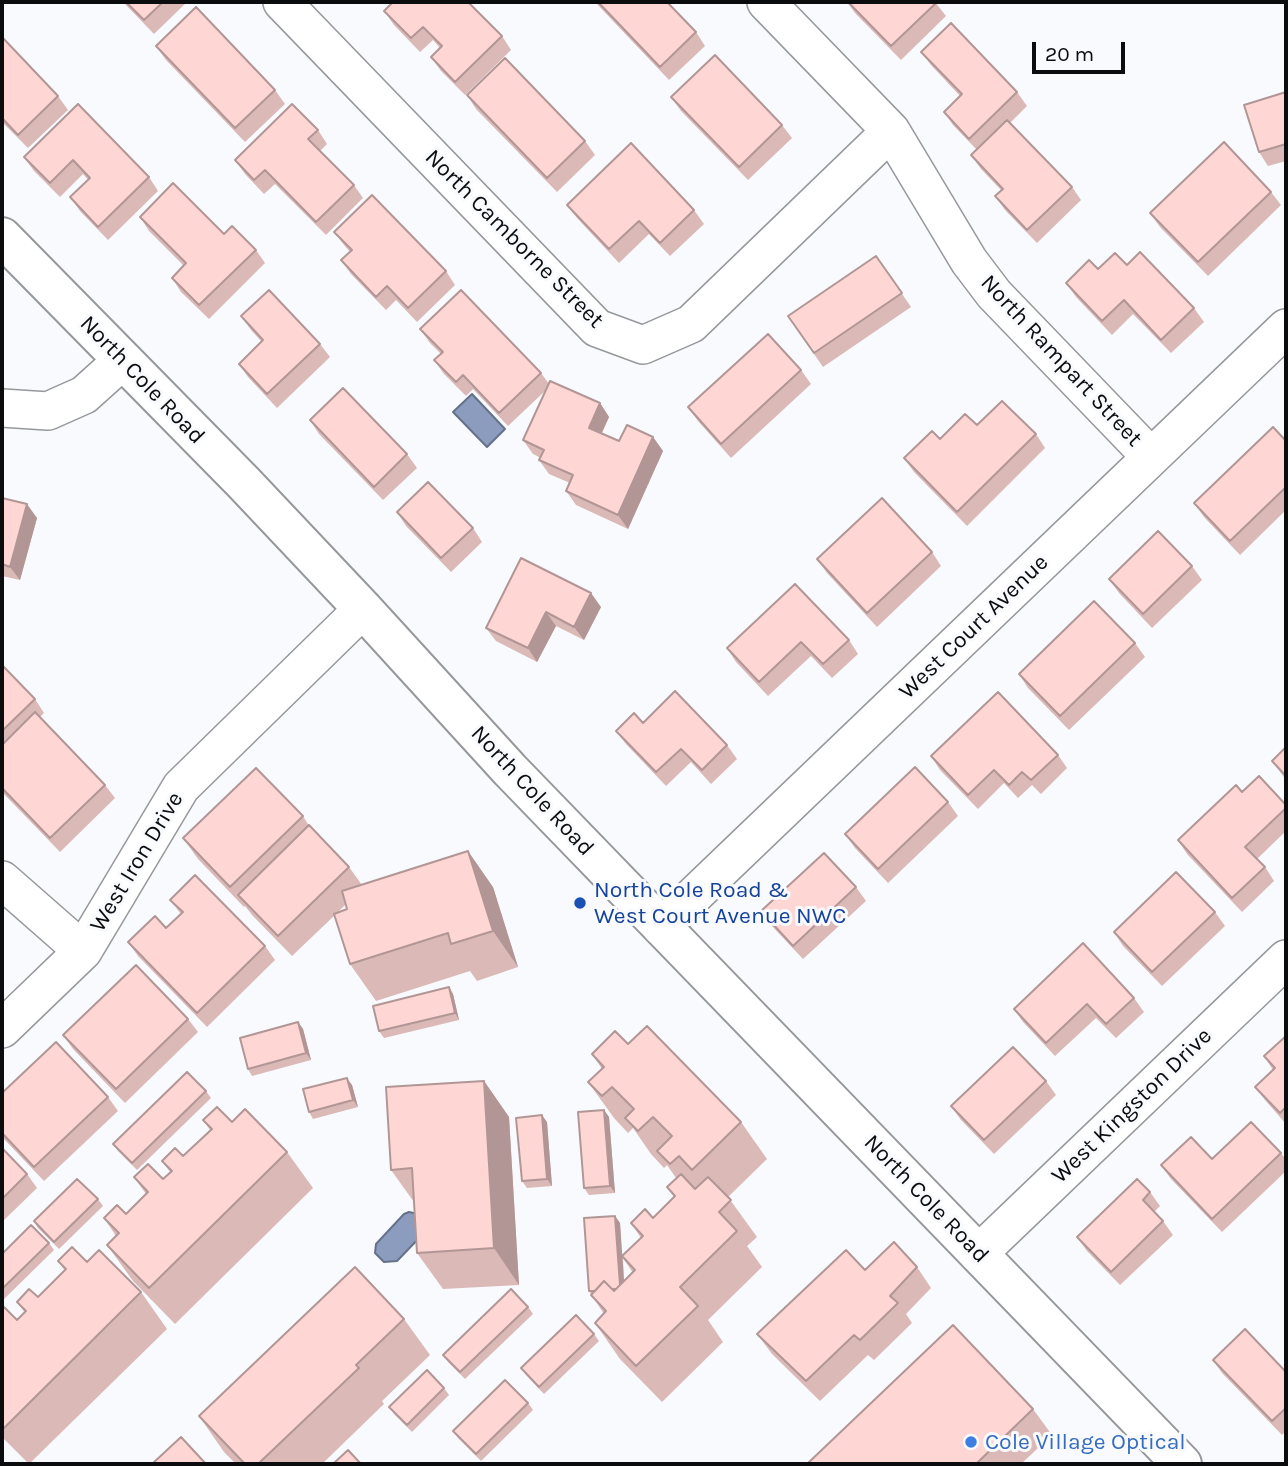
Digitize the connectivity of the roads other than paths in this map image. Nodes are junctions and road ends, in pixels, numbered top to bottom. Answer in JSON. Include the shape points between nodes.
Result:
{"nodes":[{"id":1,"x":282,"y":2,"type":"edge"},
{"id":2,"x":766,"y":2,"type":"edge"},
{"id":3,"x":891,"y":131,"type":"junction"},
{"id":4,"x":2,"y":237,"type":"edge"},
{"id":5,"x":1286,"y":328,"type":"edge"},
{"id":6,"x":123,"y":360,"type":"junction"},
{"id":7,"x":2,"y":408,"type":"edge"},
{"id":8,"x":1152,"y":457,"type":"junction"},
{"id":9,"x":363,"y":609,"type":"junction"},
{"id":10,"x":2,"y":880,"type":"edge"},
{"id":11,"x":661,"y":927,"type":"junction"},
{"id":12,"x":83,"y":951,"type":"junction"},
{"id":13,"x":1286,"y":959,"type":"edge"},
{"id":14,"x":2,"y":1029,"type":"edge"},
{"id":15,"x":978,"y":1254,"type":"junction"},
{"id":16,"x":1182,"y":1464,"type":"edge"}],
"edges":[{"from":1,"to":3,"type":"street","name":"North Camborne Street","via":[[597,328],[643,345],[691,324]]},
{"from":2,"to":3,"type":"street","name":"North Rampart Street"},
{"from":3,"to":8,"type":"street","name":"North Rampart Street","via":[[994,293]]},
{"from":4,"to":6,"type":"main road","name":"North Cole Road"},
{"from":5,"to":8,"type":"street","name":"West Court Avenue"},
{"from":6,"to":7,"type":"street","via":[[84,395],[48,411]]},
{"from":6,"to":9,"type":"main road","name":"North Cole Road"},
{"from":8,"to":11,"type":"street","name":"West Court Avenue"},
{"from":9,"to":11,"type":"main road","name":"North Cole Road"},
{"from":9,"to":12,"type":"street","name":"West Iron Drive","via":[[181,787]]},
{"from":10,"to":12,"type":"street"},
{"from":11,"to":15,"type":"main road","name":"North Cole Road"},
{"from":12,"to":14,"type":"street","name":"West Iron Drive"},
{"from":13,"to":15,"type":"street","name":"West Kingston Drive"},
{"from":15,"to":16,"type":"main road","name":"North Cole Road"}]}
